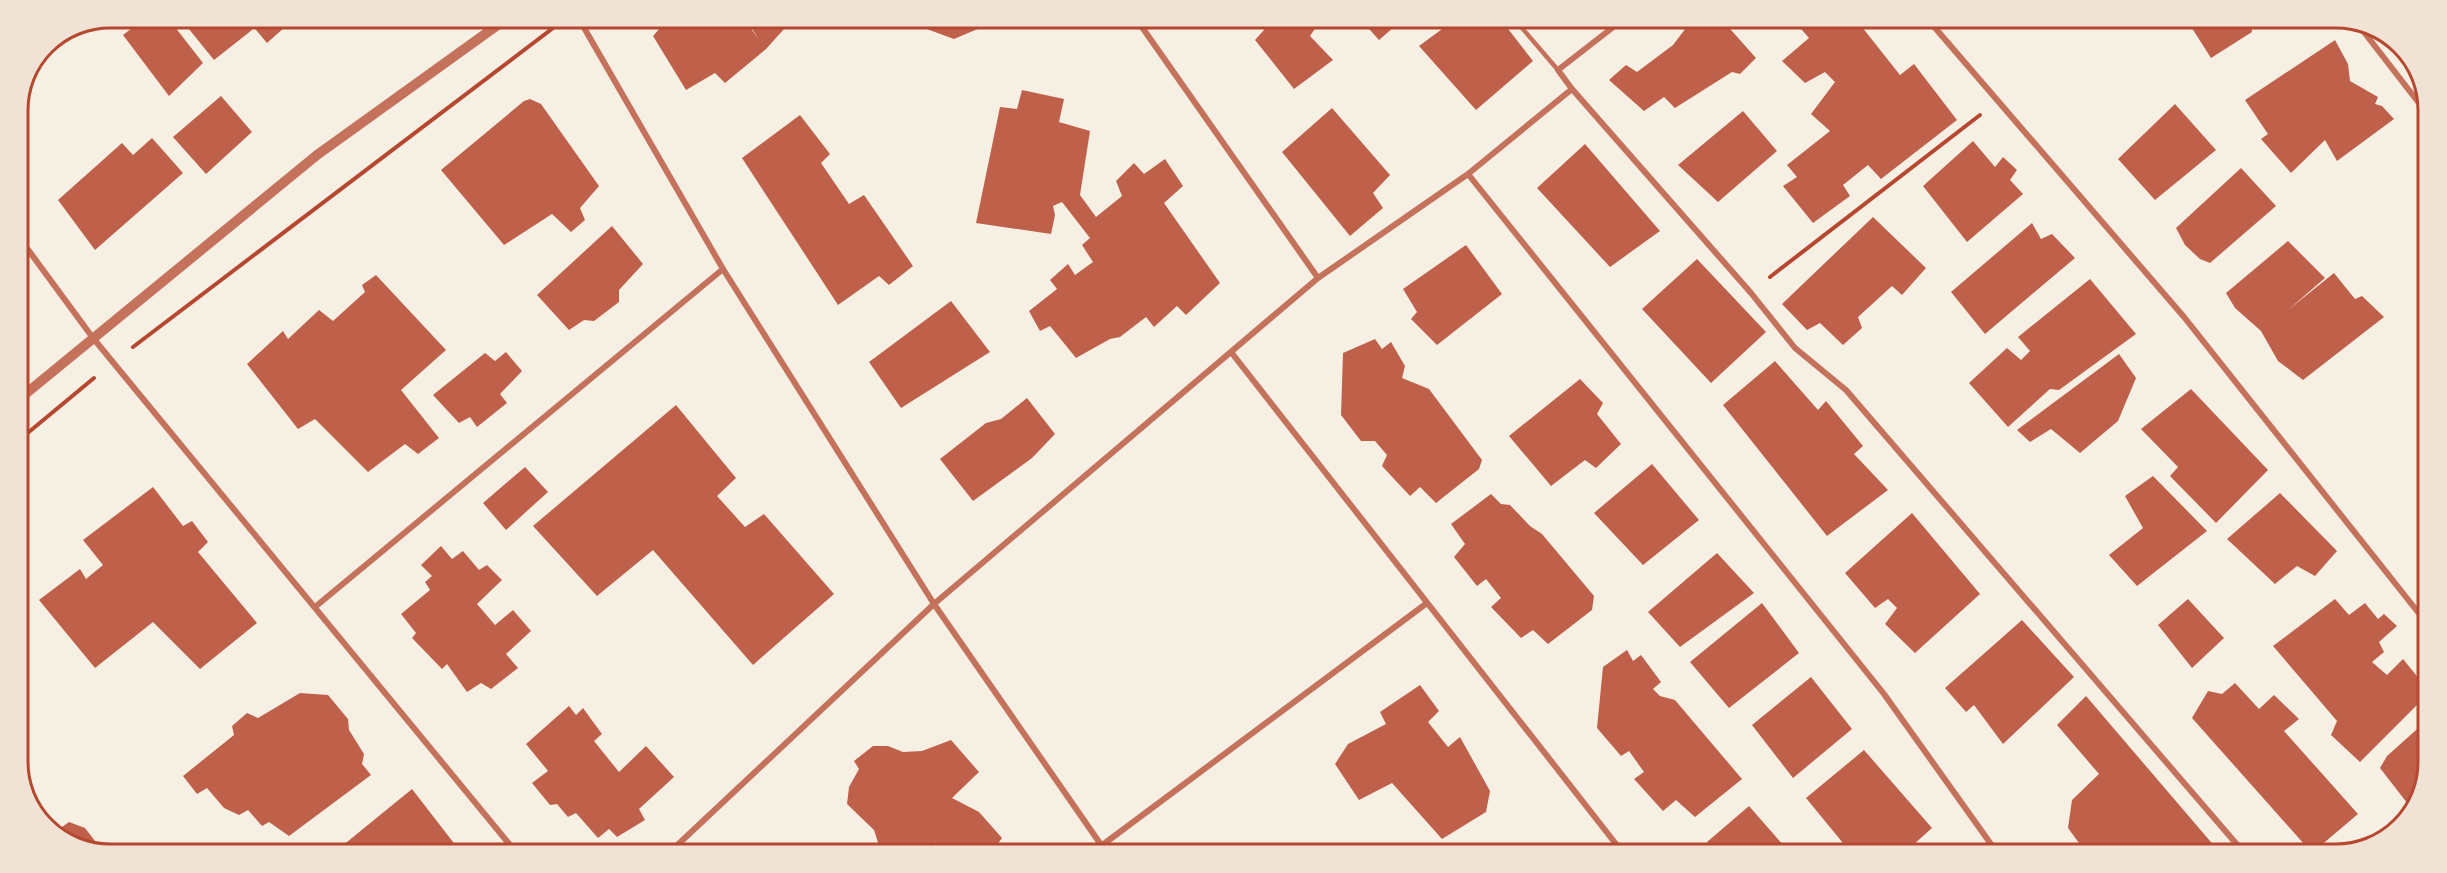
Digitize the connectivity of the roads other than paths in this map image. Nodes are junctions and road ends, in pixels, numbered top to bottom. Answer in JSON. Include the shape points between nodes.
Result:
{"nodes":[{"id":1,"x":493,"y":28,"type":"edge"},
{"id":2,"x":584,"y":28,"type":"edge"},
{"id":3,"x":1143,"y":28,"type":"edge"},
{"id":4,"x":1522,"y":28,"type":"edge"},
{"id":5,"x":1612,"y":28,"type":"edge"},
{"id":6,"x":1935,"y":28,"type":"edge"},
{"id":7,"x":2366,"y":34,"type":"edge"},
{"id":8,"x":1558,"y":70,"type":"junction"},
{"id":9,"x":1572,"y":89,"type":"junction"},
{"id":10,"x":2418,"y":101,"type":"edge"},
{"id":11,"x":1468,"y":174,"type":"junction"},
{"id":12,"x":28,"y":250,"type":"edge"},
{"id":13,"x":723,"y":269,"type":"junction"},
{"id":14,"x":1318,"y":278,"type":"junction"},
{"id":15,"x":93,"y":338,"type":"junction"},
{"id":16,"x":1231,"y":352,"type":"junction"},
{"id":17,"x":28,"y":391,"type":"edge"},
{"id":18,"x":1427,"y":603,"type":"junction"},
{"id":19,"x":934,"y":604,"type":"junction"},
{"id":20,"x":315,"y":607,"type":"junction"},
{"id":21,"x":2418,"y":612,"type":"edge"},
{"id":22,"x":509,"y":844,"type":"edge"},
{"id":23,"x":678,"y":844,"type":"edge"},
{"id":24,"x":1100,"y":844,"type":"edge"},
{"id":25,"x":1104,"y":844,"type":"edge"},
{"id":26,"x":1615,"y":844,"type":"edge"},
{"id":27,"x":1991,"y":844,"type":"edge"},
{"id":28,"x":2237,"y":844,"type":"edge"}],
"edges":[{"from":1,"to":15,"type":"street","via":[[317,155]]},
{"from":2,"to":13,"type":"street"},
{"from":3,"to":14,"type":"street"},
{"from":4,"to":8,"type":"lane"},
{"from":5,"to":8,"type":"street"},
{"from":6,"to":21,"type":"street","via":[[2184,317]]},
{"from":7,"to":10,"type":"street"},
{"from":8,"to":9,"type":"street"},
{"from":9,"to":11,"type":"street"},
{"from":9,"to":28,"type":"street","via":[[1795,348],[1846,390]]},
{"from":11,"to":14,"type":"street"},
{"from":11,"to":27,"type":"street","via":[[1884,694]]},
{"from":12,"to":15,"type":"street"},
{"from":13,"to":19,"type":"street"},
{"from":13,"to":20,"type":"street"},
{"from":14,"to":16,"type":"street"},
{"from":15,"to":17,"type":"street"},
{"from":15,"to":20,"type":"street"},
{"from":16,"to":18,"type":"street"},
{"from":16,"to":19,"type":"street"},
{"from":18,"to":25,"type":"street"},
{"from":18,"to":26,"type":"street"},
{"from":19,"to":23,"type":"street"},
{"from":19,"to":24,"type":"street"},
{"from":20,"to":22,"type":"street"}]}
